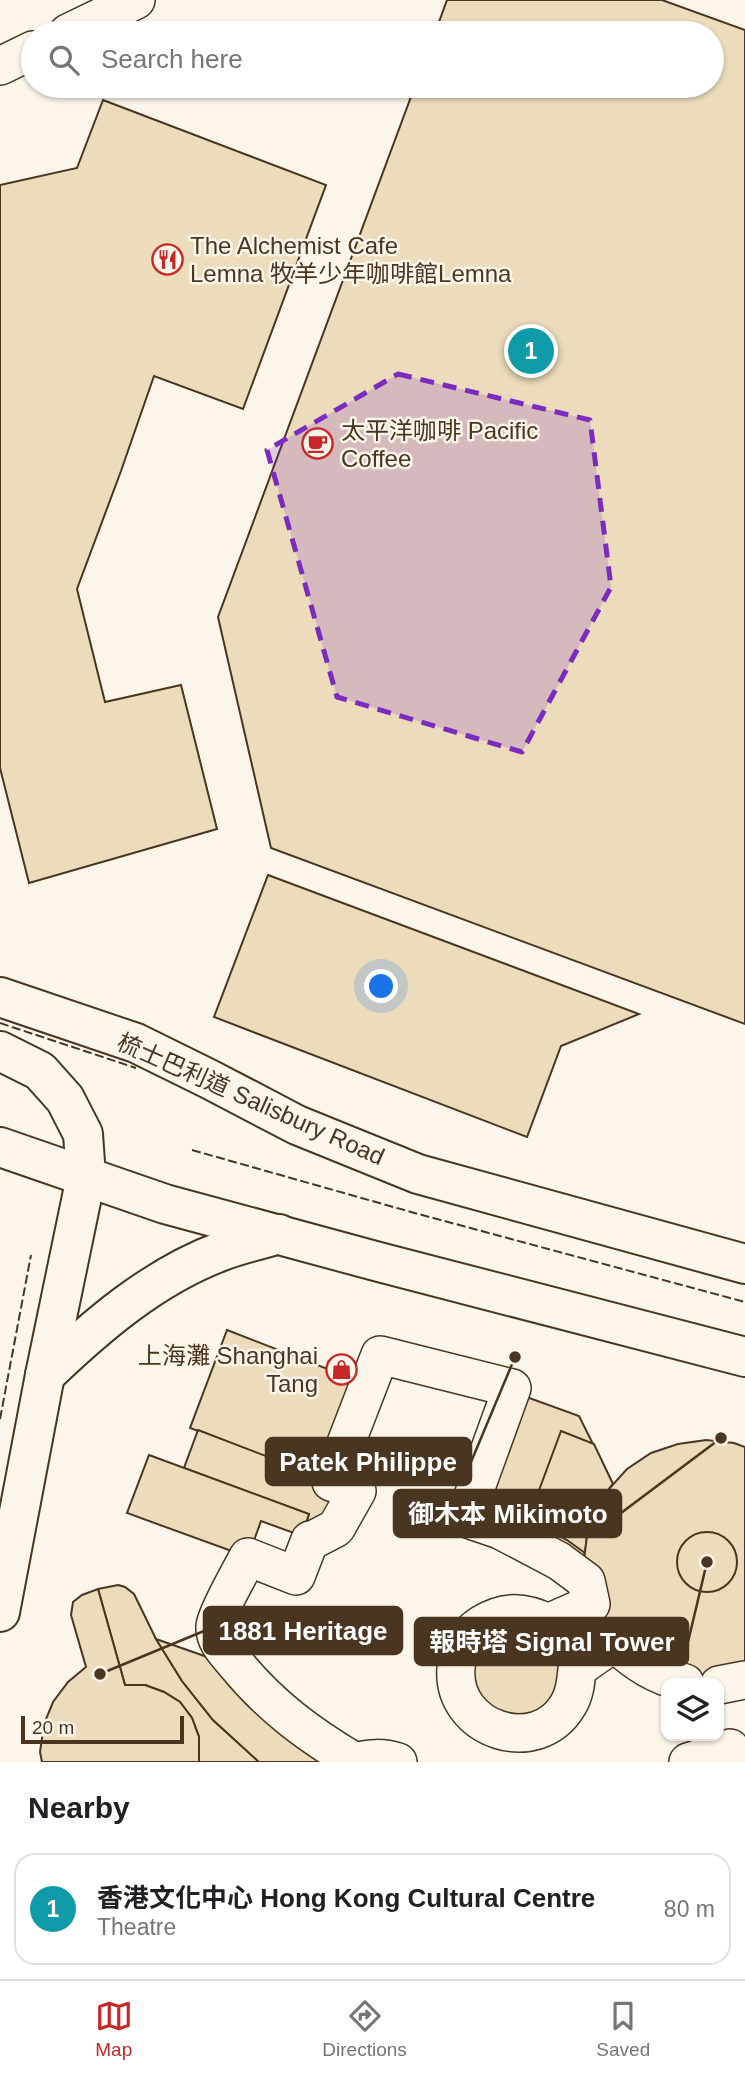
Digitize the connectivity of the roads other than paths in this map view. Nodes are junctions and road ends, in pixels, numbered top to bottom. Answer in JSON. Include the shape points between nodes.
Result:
{"nodes":[{"id":1,"x":135,"y":0,"type":"edge"},
{"id":2,"x":92,"y":21,"type":"edge"},
{"id":3,"x":21,"y":55,"type":"edge"},
{"id":4,"x":0,"y":65,"type":"edge"},
{"id":5,"x":0,"y":997,"type":"edge"},
{"id":6,"x":0,"y":1051,"type":"edge"},
{"id":7,"x":0,"y":1147,"type":"edge"},
{"id":8,"x":86,"y":1177,"type":"junction"},
{"id":9,"x":279,"y":1234,"type":"junction"},
{"id":10,"x":745,"y":1264,"type":"edge"},
{"id":11,"x":745,"y":1357,"type":"edge"},
{"id":12,"x":45,"y":1375,"type":"junction"},
{"id":13,"x":0,"y":1612,"type":"edge"},
{"id":14,"x":666,"y":1678,"type":"edge"},
{"id":15,"x":745,"y":1680,"type":"edge"},
{"id":16,"x":724,"y":1684,"type":"edge"},
{"id":17,"x":398,"y":1762,"type":"edge"},
{"id":18,"x":688,"y":1762,"type":"edge"},
{"id":19,"x":736,"y":1762,"type":"edge"}],
"edges":[{"from":1,"to":2,"type":"street"},
{"from":3,"to":4,"type":"street"},
{"from":5,"to":10,"type":"main road","name":"梳士巴利道 Salisbury Road","via":[[136,1043],[298,1125],[418,1174]]},
{"from":6,"to":8,"type":"main road","via":[[40,1072],[65,1099],[83,1134]]},
{"from":7,"to":8,"type":"main road"},
{"from":8,"to":9,"type":"main road"},
{"from":8,"to":12,"type":"main road"},
{"from":9,"to":11,"type":"main road"},
{"from":9,"to":12,"type":"main road","via":[[221,1251],[174,1275],[87,1335]]},
{"from":12,"to":13,"type":"main road"},
{"from":14,"to":17,"type":"street","via":[[636,1663],[614,1643],[577,1669],[568,1706],[539,1729],[502,1732],[470,1713],[455,1678],[464,1641],[493,1618],[530,1614],[548,1623],[591,1604],[586,1581],[530,1544],[465,1518],[512,1388],[380,1355],[331,1482],[357,1491],[336,1528],[310,1539],[296,1576],[248,1557],[215,1624],[223,1648],[282,1713],[355,1762],[383,1758]]},
{"from":15,"to":16,"type":"street"},
{"from":18,"to":19,"type":"street","via":[[730,1748]]}]}
